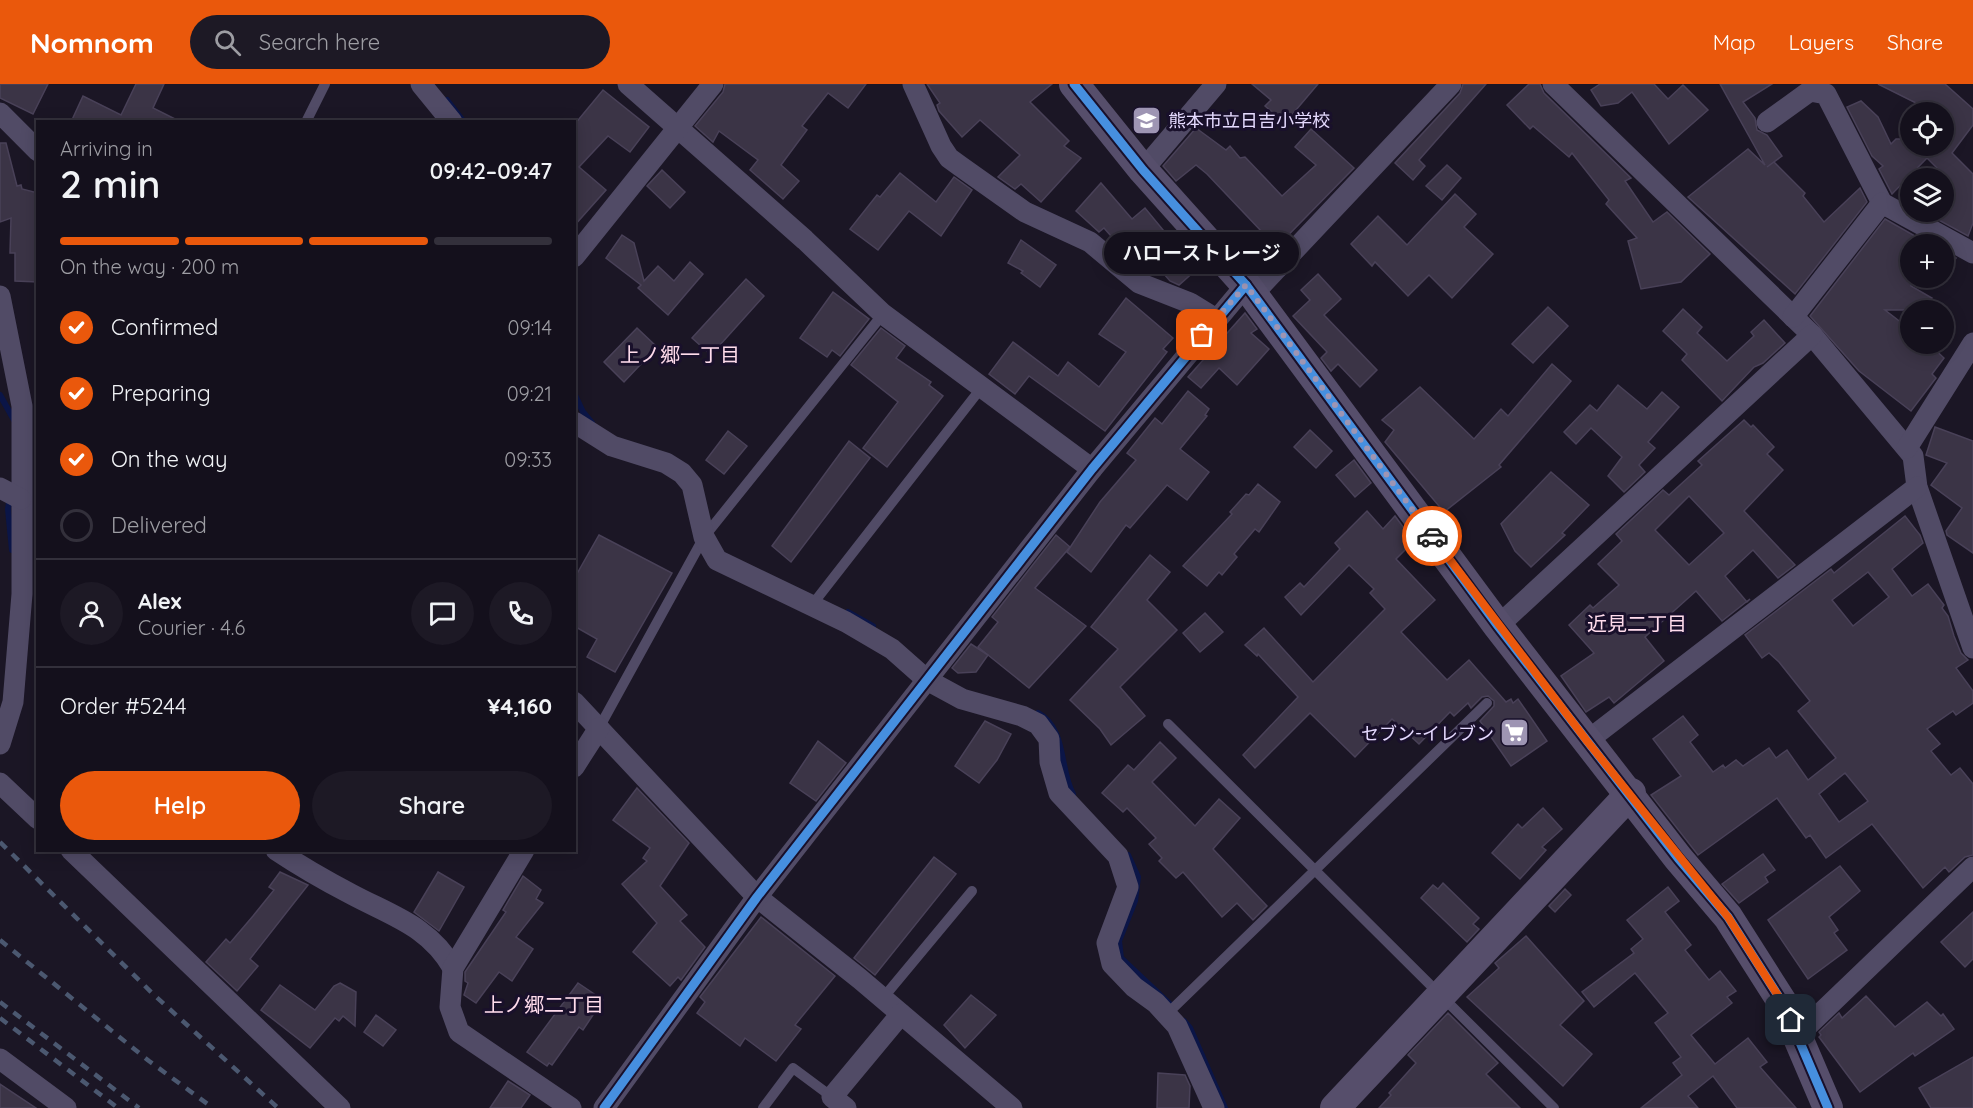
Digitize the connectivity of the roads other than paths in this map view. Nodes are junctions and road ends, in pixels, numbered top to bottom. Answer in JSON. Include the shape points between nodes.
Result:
{"nodes":[{"id":1,"x":325,"y":84,"type":"edge"},
{"id":2,"x":421,"y":84,"type":"edge"},
{"id":3,"x":628,"y":84,"type":"edge"},
{"id":4,"x":713,"y":84,"type":"edge"},
{"id":5,"x":914,"y":84,"type":"edge"},
{"id":6,"x":1074,"y":84,"type":"edge"},
{"id":7,"x":1216,"y":84,"type":"edge"},
{"id":8,"x":1451,"y":84,"type":"edge"},
{"id":9,"x":1553,"y":84,"type":"edge"},
{"id":10,"x":0,"y":113,"type":"edge"},
{"id":11,"x":307,"y":120,"type":"edge"},
{"id":12,"x":450,"y":120,"type":"edge"},
{"id":13,"x":1767,"y":122,"type":"dead end"},
{"id":14,"x":676,"y":128,"type":"junction"},
{"id":15,"x":36,"y":149,"type":"edge"},
{"id":16,"x":1143,"y":170,"type":"junction"},
{"id":17,"x":1882,"y":203,"type":"junction"},
{"id":18,"x":1973,"y":253,"type":"edge"},
{"id":19,"x":576,"y":254,"type":"edge"},
{"id":20,"x":1249,"y":289,"type":"junction"},
{"id":21,"x":0,"y":296,"type":"edge"},
{"id":22,"x":883,"y":314,"type":"junction"},
{"id":23,"x":1793,"y":317,"type":"junction"},
{"id":24,"x":1216,"y":318,"type":"junction"},
{"id":25,"x":1812,"y":335,"type":"junction"},
{"id":26,"x":1973,"y":343,"type":"edge"},
{"id":27,"x":7,"y":376,"type":"edge"},
{"id":28,"x":982,"y":387,"type":"junction"},
{"id":29,"x":576,"y":423,"type":"edge"},
{"id":30,"x":1906,"y":448,"type":"junction"},
{"id":31,"x":1092,"y":469,"type":"junction"},
{"id":32,"x":1917,"y":487,"type":"junction"},
{"id":33,"x":8,"y":492,"type":"edge"},
{"id":34,"x":704,"y":537,"type":"junction"},
{"id":35,"x":22,"y":594,"type":"junction"},
{"id":36,"x":812,"y":605,"type":"junction"},
{"id":37,"x":36,"y":608,"type":"edge"},
{"id":38,"x":1498,"y":626,"type":"junction"},
{"id":39,"x":1973,"y":648,"type":"edge"},
{"id":40,"x":927,"y":680,"type":"junction"},
{"id":41,"x":1487,"y":703,"type":"dead end"},
{"id":42,"x":576,"y":704,"type":"edge"},
{"id":43,"x":1167,"y":724,"type":"dead end"},
{"id":44,"x":599,"y":728,"type":"junction"},
{"id":45,"x":1587,"y":741,"type":"junction"},
{"id":46,"x":0,"y":744,"type":"edge"},
{"id":47,"x":576,"y":764,"type":"edge"},
{"id":48,"x":0,"y":783,"type":"edge"},
{"id":49,"x":1631,"y":793,"type":"junction"},
{"id":50,"x":36,"y":817,"type":"edge"},
{"id":51,"x":73,"y":852,"type":"edge"},
{"id":52,"x":279,"y":852,"type":"edge"},
{"id":53,"x":523,"y":852,"type":"edge"},
{"id":54,"x":1973,"y":867,"type":"edge"},
{"id":55,"x":1314,"y":872,"type":"junction"},
{"id":56,"x":972,"y":891,"type":"dead end"},
{"id":57,"x":757,"y":897,"type":"junction"},
{"id":58,"x":453,"y":968,"type":"junction"},
{"id":59,"x":1440,"y":994,"type":"junction"},
{"id":60,"x":883,"y":998,"type":"junction"},
{"id":61,"x":902,"y":1014,"type":"junction"},
{"id":62,"x":1167,"y":1014,"type":"junction"},
{"id":63,"x":1797,"y":1036,"type":"junction"},
{"id":64,"x":0,"y":1059,"type":"edge"},
{"id":65,"x":1346,"y":1101,"type":"edge"},
{"id":66,"x":839,"y":1102,"type":"edge"},
{"id":67,"x":66,"y":1108,"type":"edge"},
{"id":68,"x":340,"y":1108,"type":"edge"},
{"id":69,"x":571,"y":1108,"type":"edge"},
{"id":70,"x":604,"y":1108,"type":"edge"},
{"id":71,"x":763,"y":1108,"type":"edge"},
{"id":72,"x":1012,"y":1108,"type":"edge"},
{"id":73,"x":1214,"y":1108,"type":"edge"},
{"id":74,"x":1554,"y":1108,"type":"edge"},
{"id":75,"x":1828,"y":1108,"type":"edge"}],
"edges":[{"from":1,"to":11,"type":"lane"},
{"from":2,"to":12,"type":"street"},
{"from":3,"to":14,"type":"street"},
{"from":4,"to":14,"type":"street"},
{"from":5,"to":24,"type":"street","via":[[941,146],[960,166],[1025,212],[1090,242],[1139,283]]},
{"from":6,"to":16,"type":"street"},
{"from":7,"to":16,"type":"street"},
{"from":8,"to":20,"type":"street"},
{"from":9,"to":23,"type":"street"},
{"from":10,"to":15,"type":"street"},
{"from":13,"to":17,"type":"street","via":[[1810,92],[1826,94]]},
{"from":14,"to":19,"type":"street"},
{"from":14,"to":22,"type":"street"},
{"from":16,"to":20,"type":"street"},
{"from":17,"to":18,"type":"street"},
{"from":17,"to":23,"type":"street"},
{"from":20,"to":24,"type":"street"},
{"from":20,"to":38,"type":"street"},
{"from":21,"to":27,"type":"street"},
{"from":22,"to":28,"type":"street"},
{"from":22,"to":34,"type":"lane"},
{"from":23,"to":25,"type":"street"},
{"from":24,"to":31,"type":"street"},
{"from":25,"to":30,"type":"street"},
{"from":25,"to":38,"type":"street"},
{"from":26,"to":30,"type":"street"},
{"from":27,"to":33,"type":"street","via":[[22,406]]},
{"from":28,"to":31,"type":"street"},
{"from":28,"to":36,"type":"lane"},
{"from":29,"to":34,"type":"street","via":[[612,446],[666,463],[682,473],[692,485]]},
{"from":30,"to":32,"type":"street","via":[[1913,456]]},
{"from":31,"to":40,"type":"street"},
{"from":32,"to":39,"type":"street"},
{"from":32,"to":45,"type":"street"},
{"from":33,"to":35,"type":"street"},
{"from":34,"to":36,"type":"street","via":[[717,560]]},
{"from":34,"to":44,"type":"lane"},
{"from":35,"to":37,"type":"street"},
{"from":35,"to":46,"type":"street","via":[[13,702]]},
{"from":36,"to":40,"type":"street","via":[[892,649]]},
{"from":38,"to":45,"type":"street"},
{"from":40,"to":57,"type":"street"},
{"from":40,"to":62,"type":"street","via":[[962,699],[1022,716],[1038,724],[1049,739],[1050,762],[1059,793],[1118,856],[1128,887],[1107,943],[1112,964]]},
{"from":41,"to":55,"type":"lane"},
{"from":42,"to":44,"type":"street"},
{"from":43,"to":55,"type":"lane"},
{"from":44,"to":47,"type":"street"},
{"from":44,"to":57,"type":"street"},
{"from":45,"to":49,"type":"street"},
{"from":48,"to":50,"type":"street"},
{"from":49,"to":59,"type":"street"},
{"from":49,"to":63,"type":"street","via":[[1678,858],[1728,917],[1784,1005]]},
{"from":51,"to":68,"type":"street"},
{"from":52,"to":58,"type":"street","via":[[418,927],[442,949]]},
{"from":53,"to":58,"type":"street"},
{"from":54,"to":63,"type":"street"},
{"from":55,"to":59,"type":"lane"},
{"from":55,"to":62,"type":"lane"},
{"from":56,"to":60,"type":"lane"},
{"from":57,"to":60,"type":"street"},
{"from":57,"to":70,"type":"street"},
{"from":58,"to":69,"type":"street","via":[[450,1007],[459,1032]]},
{"from":59,"to":65,"type":"street"},
{"from":59,"to":74,"type":"lane"},
{"from":60,"to":61,"type":"street"},
{"from":61,"to":66,"type":"street"},
{"from":61,"to":72,"type":"street"},
{"from":62,"to":73,"type":"street","via":[[1187,1046]]},
{"from":63,"to":75,"type":"street"},
{"from":64,"to":67,"type":"street"},
{"from":66,"to":71,"type":"lane","via":[[793,1068]]}]}
